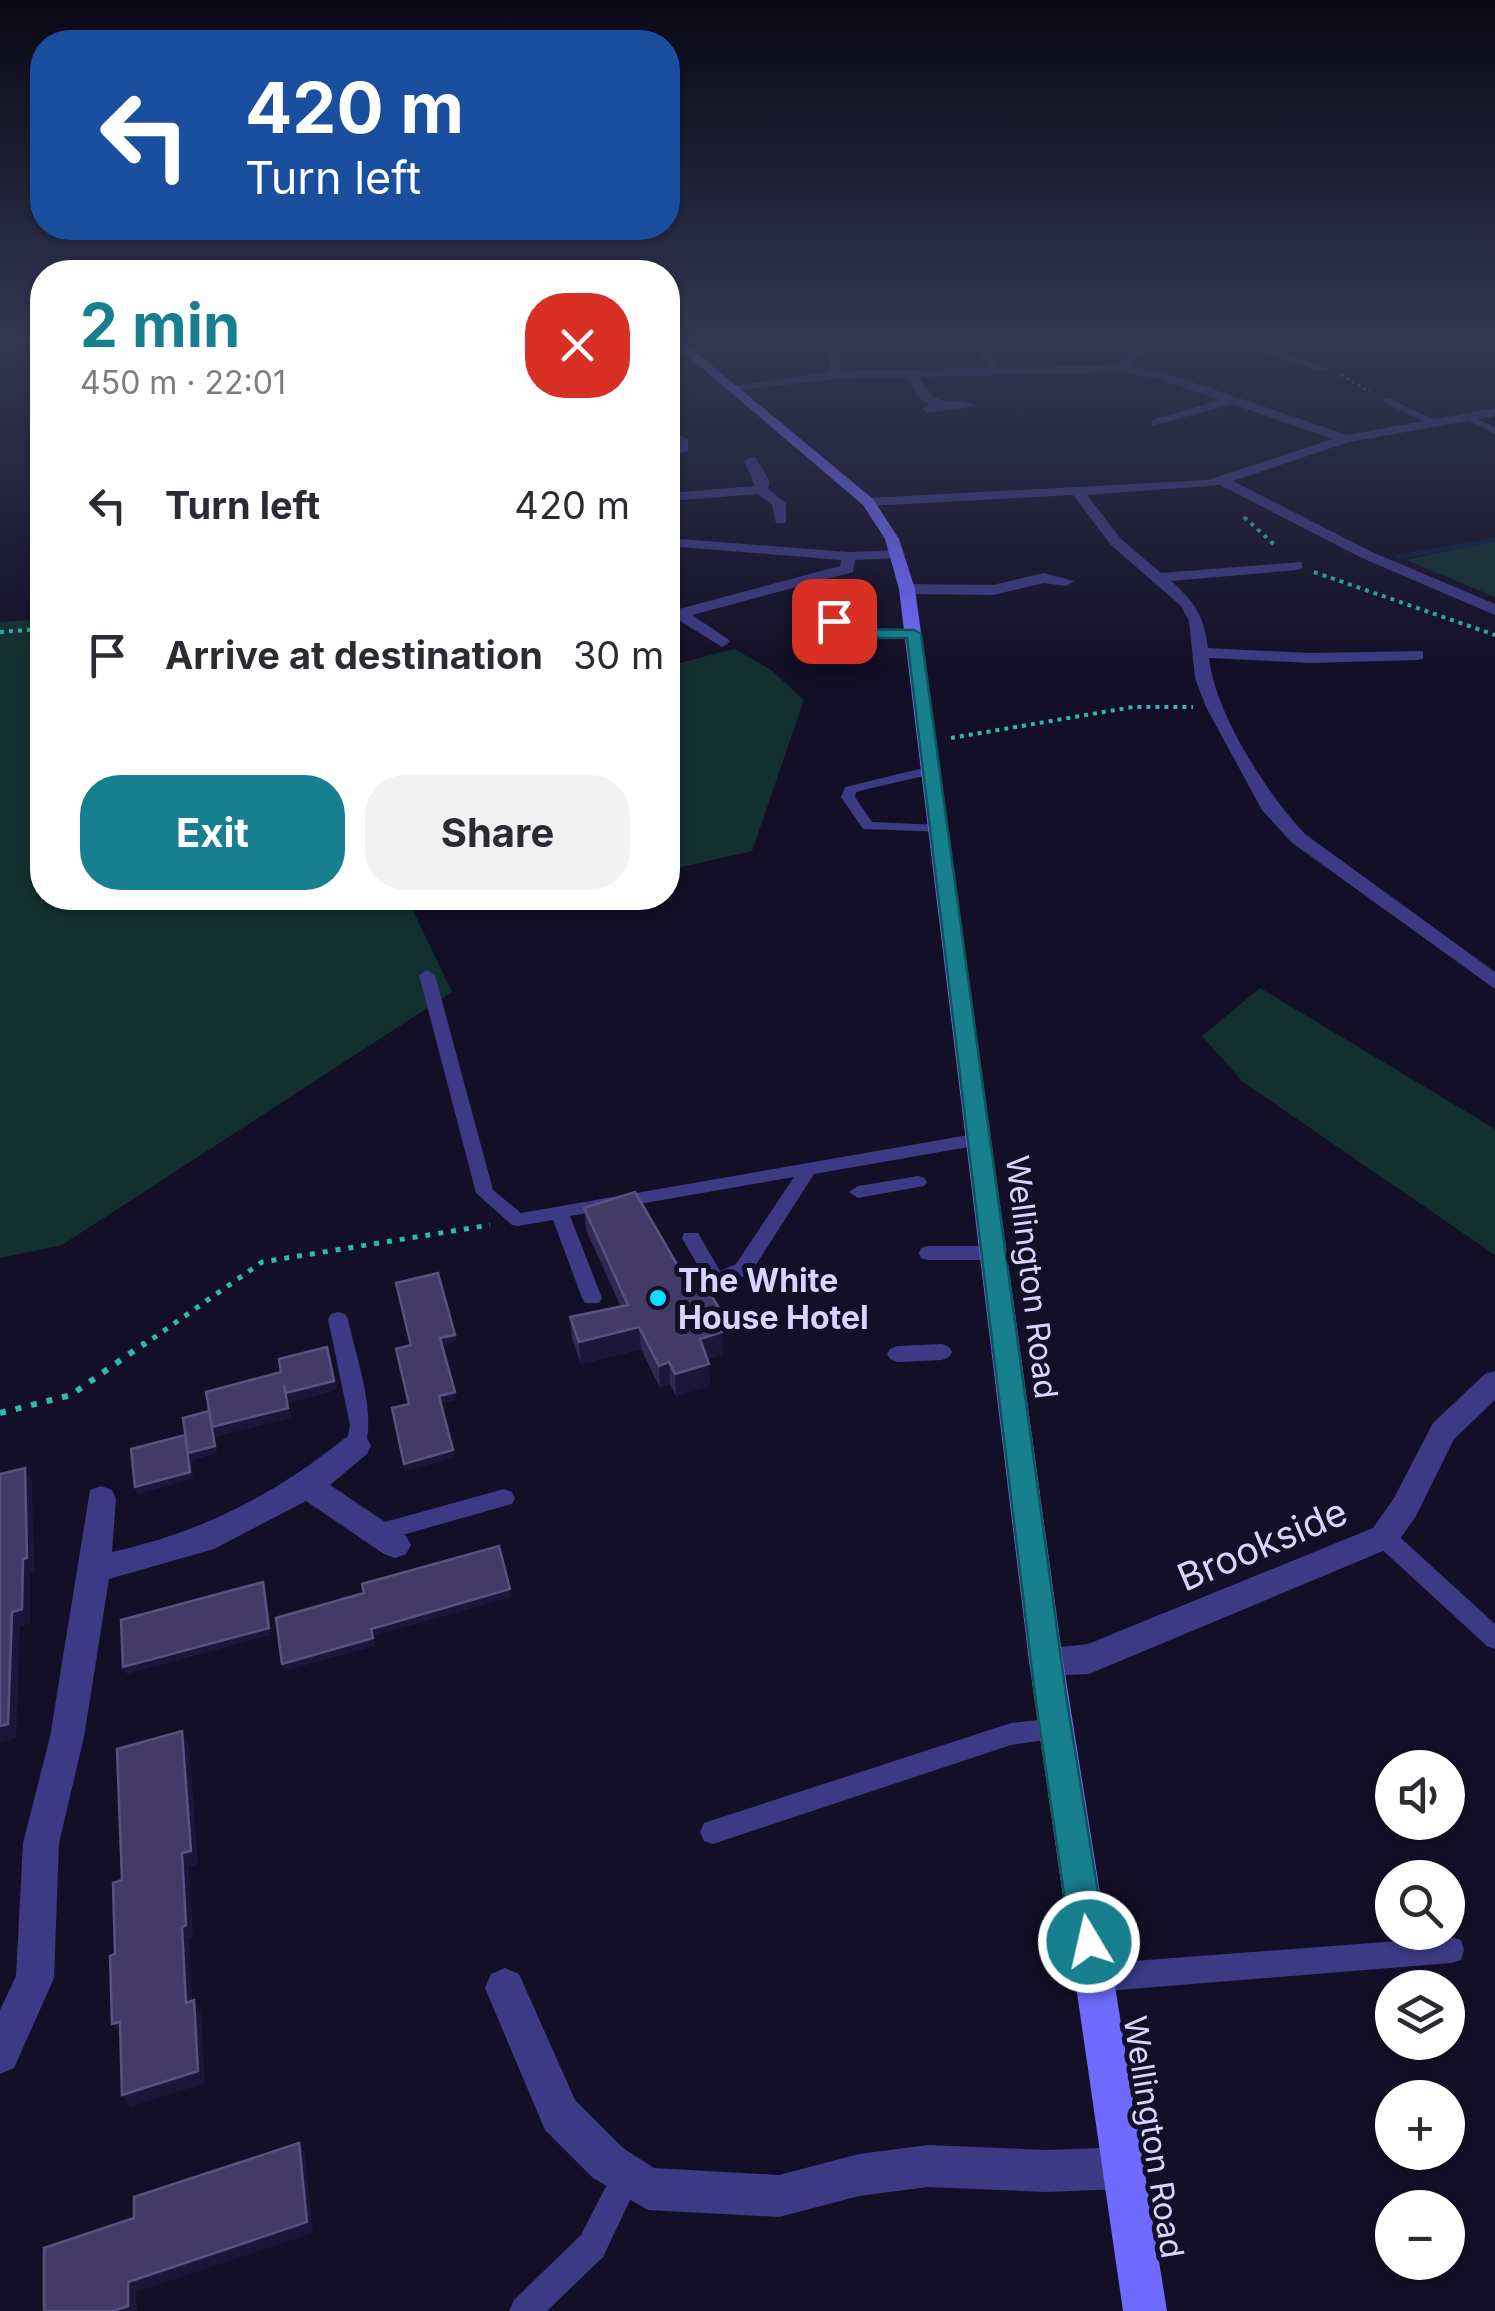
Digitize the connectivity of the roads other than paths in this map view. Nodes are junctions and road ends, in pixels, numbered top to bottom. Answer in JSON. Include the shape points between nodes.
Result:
{"nodes":[{"id":1,"x":808,"y":452,"type":"edge"},
{"id":2,"x":1308,"y":452,"type":"edge"},
{"id":3,"x":751,"y":461,"type":"dead end"},
{"id":4,"x":1216,"y":483,"type":"junction"},
{"id":5,"x":762,"y":490,"type":"junction"},
{"id":6,"x":1078,"y":492,"type":"junction"},
{"id":7,"x":680,"y":496,"type":"edge"},
{"id":8,"x":868,"y":502,"type":"junction"},
{"id":9,"x":780,"y":520,"type":"dead end"},
{"id":10,"x":680,"y":538,"type":"edge"},
{"id":11,"x":898,"y":554,"type":"junction"},
{"id":12,"x":848,"y":556,"type":"junction"},
{"id":13,"x":1296,"y":566,"type":"road end"},
{"id":14,"x":1159,"y":578,"type":"junction"},
{"id":15,"x":1066,"y":581,"type":"dead end"},
{"id":16,"x":907,"y":589,"type":"junction"},
{"id":17,"x":1495,"y":610,"type":"edge"},
{"id":18,"x":680,"y":614,"type":"edge"},
{"id":19,"x":680,"y":619,"type":"edge"},
{"id":20,"x":834,"y":621,"type":"dead end"},
{"id":21,"x":855,"y":634,"type":"junction"},
{"id":22,"x":914,"y":634,"type":"junction"},
{"id":23,"x":722,"y":642,"type":"dead end"},
{"id":24,"x":1200,"y":652,"type":"junction"},
{"id":25,"x":855,"y":653,"type":"dead end"},
{"id":26,"x":1417,"y":656,"type":"dead end"},
{"id":27,"x":932,"y":770,"type":"junction"},
{"id":28,"x":940,"y":829,"type":"junction"},
{"id":29,"x":427,"y":974,"type":"dead end"},
{"id":30,"x":1495,"y":982,"type":"edge"},
{"id":31,"x":980,"y":1139,"type":"junction"},
{"id":32,"x":808,"y":1169,"type":"junction"},
{"id":33,"x":918,"y":1182,"type":"dead end"},
{"id":34,"x":858,"y":1192,"type":"dead end"},
{"id":35,"x":559,"y":1212,"type":"junction"},
{"id":36,"x":692,"y":1238,"type":"dead end"},
{"id":37,"x":928,"y":1253,"type":"dead end"},
{"id":38,"x":993,"y":1253,"type":"junction"},
{"id":39,"x":592,"y":1298,"type":"dead end"},
{"id":40,"x":338,"y":1319,"type":"dead end"},
{"id":41,"x":942,"y":1352,"type":"dead end"},
{"id":42,"x":897,"y":1354,"type":"dead end"},
{"id":43,"x":1495,"y":1382,"type":"edge"},
{"id":44,"x":356,"y":1446,"type":"joint"},
{"id":45,"x":309,"y":1488,"type":"junction"},
{"id":46,"x":504,"y":1498,"type":"dead end"},
{"id":47,"x":100,"y":1499,"type":"dead end"},
{"id":48,"x":1384,"y":1536,"type":"junction"},
{"id":49,"x":384,"y":1540,"type":"joint"},
{"id":50,"x":96,"y":1569,"type":"junction"},
{"id":51,"x":1495,"y":1639,"type":"edge"},
{"id":52,"x":1046,"y":1661,"type":"junction"},
{"id":53,"x":1056,"y":1729,"type":"junction"},
{"id":54,"x":713,"y":1832,"type":"dead end"},
{"id":55,"x":1452,"y":1950,"type":"dead end"},
{"id":56,"x":1094,"y":1978,"type":"junction"},
{"id":57,"x":505,"y":1988,"type":"dead end"},
{"id":58,"x":0,"y":2054,"type":"edge"},
{"id":59,"x":1123,"y":2168,"type":"junction"},
{"id":60,"x":626,"y":2175,"type":"junction"},
{"id":61,"x":525,"y":2311,"type":"edge"},
{"id":62,"x":1145,"y":2311,"type":"edge"}],
"edges":[{"from":1,"to":8,"type":"street","name":"Wellington Road"},
{"from":2,"to":4,"type":"street"},
{"from":3,"to":5,"type":"street"},
{"from":4,"to":6,"type":"street"},
{"from":4,"to":17,"type":"street"},
{"from":5,"to":7,"type":"street"},
{"from":5,"to":9,"type":"street","via":[[779,503]]},
{"from":6,"to":8,"type":"street"},
{"from":6,"to":14,"type":"street","via":[[1097,523]]},
{"from":8,"to":11,"type":"street","name":"Wellington Road"},
{"from":10,"to":12,"type":"street"},
{"from":11,"to":12,"type":"street"},
{"from":11,"to":16,"type":"street","name":"Wellington Road"},
{"from":12,"to":18,"type":"street","via":[[848,569]]},
{"from":13,"to":14,"type":"street"},
{"from":14,"to":24,"type":"street","via":[[1197,621]]},
{"from":15,"to":16,"type":"street","via":[[1040,573],[993,590]]},
{"from":16,"to":22,"type":"street","name":"Wellington Road"},
{"from":19,"to":23,"type":"street"},
{"from":20,"to":21,"type":"lane"},
{"from":21,"to":22,"type":"lane"},
{"from":21,"to":25,"type":"lane"},
{"from":22,"to":27,"type":"street","name":"Wellington Road"},
{"from":24,"to":26,"type":"street"},
{"from":24,"to":30,"type":"street","via":[[1215,707],[1272,810],[1298,838]]},
{"from":27,"to":28,"type":"street","name":"Wellington Road"},
{"from":27,"to":28,"type":"lane","via":[[859,786],[848,797],[868,826]]},
{"from":28,"to":31,"type":"street","name":"Wellington Road"},
{"from":29,"to":35,"type":"lane","via":[[485,1192],[518,1220]]},
{"from":31,"to":32,"type":"lane"},
{"from":31,"to":38,"type":"street","name":"Wellington Road"},
{"from":32,"to":35,"type":"lane"},
{"from":32,"to":36,"type":"lane","via":[[742,1270],[716,1280]]},
{"from":33,"to":34,"type":"lane"},
{"from":35,"to":39,"type":"lane"},
{"from":37,"to":38,"type":"lane"},
{"from":38,"to":52,"type":"street","name":"Wellington Road"},
{"from":40,"to":44,"type":"lane","via":[[360,1425]]},
{"from":41,"to":42,"type":"lane"},
{"from":43,"to":48,"type":"street","name":"Brookside","via":[[1443,1432]]},
{"from":44,"to":45,"type":"street"},
{"from":45,"to":49,"type":"street"},
{"from":45,"to":50,"type":"street","via":[[245,1525]]},
{"from":46,"to":49,"type":"lane"},
{"from":47,"to":50,"type":"street"},
{"from":48,"to":51,"type":"lane"},
{"from":48,"to":52,"type":"street","name":"Brookside","via":[[1089,1659]]},
{"from":50,"to":58,"type":"street","via":[[42,1843],[35,1978]]},
{"from":52,"to":53,"type":"street","name":"Wellington Road"},
{"from":53,"to":54,"type":"lane","via":[[1011,1734]]},
{"from":53,"to":56,"type":"street","name":"Wellington Road"},
{"from":55,"to":56,"type":"lane"},
{"from":56,"to":59,"type":"street","name":"Wellington Road"},
{"from":57,"to":60,"type":"street","via":[[560,2116]]},
{"from":59,"to":60,"type":"street","via":[[928,2166],[779,2196],[648,2189]]},
{"from":59,"to":62,"type":"street","name":"Wellington Road"},
{"from":60,"to":61,"type":"lane","via":[[592,2246]]}]}
